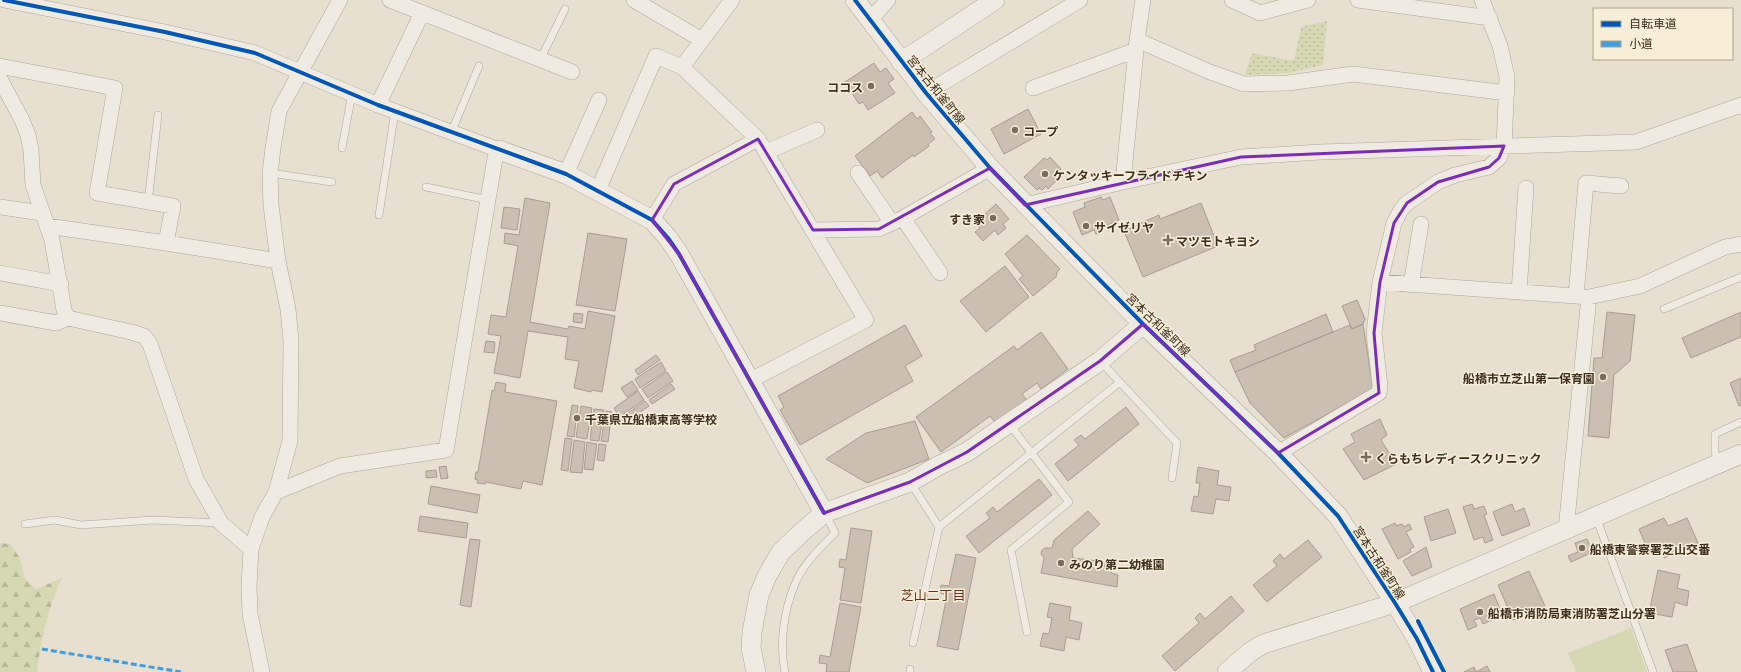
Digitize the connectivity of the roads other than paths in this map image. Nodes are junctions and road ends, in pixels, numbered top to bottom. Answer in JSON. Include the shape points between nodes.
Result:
{"nodes":[{"id":1,"x":4,"y":0,"type":"edge"},
{"id":2,"x":340,"y":0,"type":"edge"},
{"id":3,"x":390,"y":0,"type":"edge"},
{"id":4,"x":634,"y":0,"type":"edge"},
{"id":5,"x":732,"y":0,"type":"edge"},
{"id":6,"x":855,"y":0,"type":"edge"},
{"id":7,"x":888,"y":0,"type":"edge"},
{"id":8,"x":995,"y":0,"type":"edge"},
{"id":9,"x":1080,"y":0,"type":"edge"},
{"id":10,"x":1142,"y":0,"type":"edge"},
{"id":11,"x":1232,"y":0,"type":"edge"},
{"id":12,"x":1308,"y":0,"type":"edge"},
{"id":13,"x":1358,"y":0,"type":"edge"},
{"id":14,"x":1482,"y":0,"type":"edge"},
{"id":15,"x":1410,"y":3,"type":"edge"},
{"id":16,"x":565,"y":8,"type":"dead end"},
{"id":17,"x":422,"y":13,"type":"junction"},
{"id":18,"x":1490,"y":18,"type":"junction"},
{"id":19,"x":869,"y":21,"type":"junction"},
{"id":20,"x":702,"y":40,"type":"junction"},
{"id":21,"x":1136,"y":45,"type":"junction"},
{"id":22,"x":540,"y":60,"type":"junction"},
{"id":23,"x":901,"y":62,"type":"junction"},
{"id":24,"x":0,"y":66,"type":"edge"},
{"id":25,"x":479,"y":66,"type":"dead end"},
{"id":26,"x":682,"y":67,"type":"junction"},
{"id":27,"x":572,"y":72,"type":"dead end"},
{"id":28,"x":299,"y":73,"type":"junction"},
{"id":29,"x":0,"y":78,"type":"edge"},
{"id":30,"x":1033,"y":88,"type":"dead end"},
{"id":31,"x":352,"y":93,"type":"junction"},
{"id":32,"x":926,"y":93,"type":"junction"},
{"id":33,"x":1507,"y":93,"type":"junction"},
{"id":34,"x":6,"y":100,"type":"edge"},
{"id":35,"x":599,"y":100,"type":"dead end"},
{"id":36,"x":378,"y":105,"type":"junction"},
{"id":37,"x":1741,"y":105,"type":"edge"},
{"id":38,"x":395,"y":111,"type":"junction"},
{"id":39,"x":158,"y":115,"type":"dead end"},
{"id":40,"x":817,"y":130,"type":"dead end"},
{"id":41,"x":451,"y":133,"type":"junction"},
{"id":42,"x":758,"y":139,"type":"junction"},
{"id":43,"x":1504,"y":146,"type":"junction"},
{"id":44,"x":342,"y":148,"type":"dead end"},
{"id":45,"x":499,"y":150,"type":"junction"},
{"id":46,"x":766,"y":152,"type":"junction"},
{"id":47,"x":990,"y":168,"type":"junction"},
{"id":48,"x":858,"y":173,"type":"dead end"},
{"id":49,"x":270,"y":174,"type":"junction"},
{"id":50,"x":566,"y":174,"type":"junction"},
{"id":51,"x":332,"y":182,"type":"dead end"},
{"id":52,"x":1123,"y":182,"type":"junction"},
{"id":53,"x":1622,"y":186,"type":"dead end"},
{"id":54,"x":426,"y":187,"type":"dead end"},
{"id":55,"x":1526,"y":188,"type":"dead end"},
{"id":56,"x":598,"y":190,"type":"junction"},
{"id":57,"x":488,"y":200,"type":"junction"},
{"id":58,"x":148,"y":202,"type":"junction"},
{"id":59,"x":1025,"y":204,"type":"junction"},
{"id":60,"x":0,"y":207,"type":"edge"},
{"id":61,"x":379,"y":215,"type":"dead end"},
{"id":62,"x":45,"y":220,"type":"junction"},
{"id":63,"x":652,"y":220,"type":"junction"},
{"id":64,"x":897,"y":220,"type":"junction"},
{"id":65,"x":1421,"y":224,"type":"dead end"},
{"id":66,"x":813,"y":230,"type":"junction"},
{"id":67,"x":166,"y":243,"type":"junction"},
{"id":68,"x":1741,"y":244,"type":"edge"},
{"id":69,"x":278,"y":261,"type":"junction"},
{"id":70,"x":0,"y":273,"type":"edge"},
{"id":71,"x":940,"y":273,"type":"dead end"},
{"id":72,"x":1741,"y":277,"type":"edge"},
{"id":73,"x":1380,"y":282,"type":"junction"},
{"id":74,"x":61,"y":284,"type":"junction"},
{"id":75,"x":1411,"y":285,"type":"junction"},
{"id":76,"x":1519,"y":292,"type":"junction"},
{"id":77,"x":1582,"y":296,"type":"junction"},
{"id":78,"x":1664,"y":309,"type":"dead end"},
{"id":79,"x":0,"y":313,"type":"edge"},
{"id":80,"x":68,"y":318,"type":"junction"},
{"id":81,"x":1143,"y":324,"type":"junction"},
{"id":82,"x":1100,"y":361,"type":"junction"},
{"id":83,"x":749,"y":381,"type":"junction"},
{"id":84,"x":1120,"y":382,"type":"junction"},
{"id":85,"x":1741,"y":422,"type":"edge"},
{"id":86,"x":1009,"y":424,"type":"junction"},
{"id":87,"x":1278,"y":453,"type":"junction"},
{"id":88,"x":1030,"y":454,"type":"junction"},
{"id":89,"x":1741,"y":454,"type":"edge"},
{"id":90,"x":1719,"y":463,"type":"junction"},
{"id":91,"x":1172,"y":478,"type":"dead end"},
{"id":92,"x":910,"y":482,"type":"junction"},
{"id":93,"x":276,"y":492,"type":"junction"},
{"id":94,"x":824,"y":513,"type":"junction"},
{"id":95,"x":1596,"y":517,"type":"junction"},
{"id":96,"x":221,"y":523,"type":"junction"},
{"id":97,"x":25,"y":524,"type":"dead end"},
{"id":98,"x":939,"y":527,"type":"junction"},
{"id":99,"x":1566,"y":530,"type":"junction"},
{"id":100,"x":251,"y":549,"type":"junction"},
{"id":101,"x":1395,"y":603,"type":"junction"},
{"id":102,"x":1027,"y":632,"type":"dead end"},
{"id":103,"x":913,"y":644,"type":"dead end"},
{"id":104,"x":1431,"y":670,"type":"edge"},
{"id":105,"x":262,"y":672,"type":"edge"},
{"id":106,"x":756,"y":672,"type":"edge"},
{"id":107,"x":785,"y":672,"type":"edge"},
{"id":108,"x":1227,"y":672,"type":"edge"},
{"id":109,"x":1653,"y":672,"type":"edge"}],
"edges":[{"from":1,"to":28,"type":"street","via":[[255,53]]},
{"from":2,"to":28,"type":"street"},
{"from":3,"to":17,"type":"street"},
{"from":4,"to":20,"type":"street"},
{"from":5,"to":20,"type":"street"},
{"from":6,"to":19,"type":"street","name":"宮本古和釜町線"},
{"from":7,"to":19,"type":"street"},
{"from":8,"to":23,"type":"street"},
{"from":9,"to":32,"type":"street"},
{"from":10,"to":21,"type":"street"},
{"from":11,"to":12,"type":"street","via":[[1260,13]]},
{"from":13,"to":15,"type":"street"},
{"from":14,"to":18,"type":"street"},
{"from":15,"to":18,"type":"street"},
{"from":16,"to":22,"type":"lane"},
{"from":17,"to":22,"type":"street"},
{"from":17,"to":36,"type":"street"},
{"from":18,"to":33,"type":"street","via":[[1500,46],[1507,77]]},
{"from":19,"to":23,"type":"street","name":"宮本古和釜町線"},
{"from":20,"to":26,"type":"street"},
{"from":21,"to":30,"type":"street"},
{"from":21,"to":33,"type":"street","via":[[1244,84],[1288,83],[1353,74]]},
{"from":21,"to":52,"type":"street"},
{"from":22,"to":27,"type":"street"},
{"from":23,"to":32,"type":"street","name":"宮本古和釜町線"},
{"from":24,"to":58,"type":"street","via":[[116,88],[97,193]]},
{"from":25,"to":41,"type":"lane"},
{"from":26,"to":42,"type":"street"},
{"from":26,"to":56,"type":"street","via":[[656,56]]},
{"from":28,"to":31,"type":"street"},
{"from":28,"to":49,"type":"street","via":[[279,111]]},
{"from":29,"to":34,"type":"street"},
{"from":31,"to":36,"type":"street"},
{"from":31,"to":44,"type":"lane"},
{"from":32,"to":47,"type":"street","name":"宮本古和釜町線"},
{"from":33,"to":43,"type":"street"},
{"from":34,"to":62,"type":"street","via":[[28,135],[33,185]]},
{"from":35,"to":50,"type":"street"},
{"from":36,"to":38,"type":"street"},
{"from":37,"to":43,"type":"street","via":[[1636,142]]},
{"from":38,"to":41,"type":"street"},
{"from":38,"to":61,"type":"lane"},
{"from":39,"to":58,"type":"lane"},
{"from":40,"to":46,"type":"street"},
{"from":41,"to":45,"type":"street"},
{"from":42,"to":46,"type":"street"},
{"from":42,"to":63,"type":"street","via":[[674,184]]},
{"from":43,"to":52,"type":"street","via":[[1241,157]]},
{"from":43,"to":73,"type":"street","via":[[1499,158],[1489,167],[1438,182],[1407,203],[1394,224]]},
{"from":45,"to":50,"type":"street"},
{"from":45,"to":57,"type":"street","via":[[495,158]]},
{"from":46,"to":66,"type":"street"},
{"from":47,"to":59,"type":"street","name":"宮本古和釜町線"},
{"from":47,"to":64,"type":"street"},
{"from":48,"to":64,"type":"street"},
{"from":49,"to":51,"type":"lane"},
{"from":49,"to":69,"type":"street"},
{"from":50,"to":56,"type":"street"},
{"from":52,"to":59,"type":"street"},
{"from":53,"to":77,"type":"street","via":[[1586,183]]},
{"from":54,"to":57,"type":"lane"},
{"from":55,"to":76,"type":"street"},
{"from":56,"to":63,"type":"street"},
{"from":57,"to":93,"type":"street","via":[[446,450],[340,466]]},
{"from":58,"to":67,"type":"street","via":[[173,206]]},
{"from":59,"to":81,"type":"street","name":"宮本古和釜町線"},
{"from":60,"to":62,"type":"street"},
{"from":62,"to":67,"type":"street"},
{"from":62,"to":74,"type":"street"},
{"from":63,"to":83,"type":"street","via":[[679,254]]},
{"from":64,"to":66,"type":"street","via":[[879,229]]},
{"from":64,"to":71,"type":"street"},
{"from":65,"to":75,"type":"street"},
{"from":66,"to":83,"type":"street","via":[[866,320]]},
{"from":67,"to":69,"type":"street"},
{"from":68,"to":77,"type":"street","via":[[1726,247],[1640,286]]},
{"from":69,"to":93,"type":"street","via":[[288,309],[291,395],[290,441]]},
{"from":70,"to":74,"type":"street"},
{"from":72,"to":78,"type":"lane"},
{"from":73,"to":75,"type":"street"},
{"from":73,"to":87,"type":"street","via":[[1374,333],[1379,393]]},
{"from":74,"to":80,"type":"street","via":[[64,310]]},
{"from":75,"to":76,"type":"street"},
{"from":76,"to":77,"type":"street"},
{"from":77,"to":99,"type":"street"},
{"from":79,"to":80,"type":"street","via":[[56,323]]},
{"from":80,"to":96,"type":"street","via":[[144,336],[150,344],[196,479]]},
{"from":81,"to":82,"type":"street"},
{"from":81,"to":87,"type":"street","name":"宮本古和釜町線"},
{"from":82,"to":84,"type":"lane"},
{"from":82,"to":86,"type":"street"},
{"from":83,"to":94,"type":"street"},
{"from":84,"to":88,"type":"lane"},
{"from":84,"to":91,"type":"lane","via":[[1177,444]]},
{"from":85,"to":90,"type":"lane","via":[[1715,434],[1715,452]]},
{"from":86,"to":88,"type":"lane"},
{"from":86,"to":92,"type":"street","via":[[967,452]]},
{"from":87,"to":101,"type":"street","name":"宮本古和釜町線","via":[[1338,516]]},
{"from":88,"to":98,"type":"lane"},
{"from":88,"to":102,"type":"lane","via":[[1069,502],[1011,550]]},
{"from":89,"to":90,"type":"street"},
{"from":90,"to":95,"type":"street"},
{"from":92,"to":94,"type":"street"},
{"from":92,"to":98,"type":"lane"},
{"from":93,"to":100,"type":"street","via":[[262,517]]},
{"from":94,"to":106,"type":"street","via":[[781,552],[759,594],[751,648]]},
{"from":94,"to":107,"type":"lane","via":[[835,533],[816,552],[795,583],[785,624],[782,659]]},
{"from":95,"to":99,"type":"street"},
{"from":95,"to":109,"type":"lane"},
{"from":96,"to":97,"type":"lane","via":[[154,520],[81,525],[55,520]]},
{"from":96,"to":100,"type":"street"},
{"from":98,"to":103,"type":"lane"},
{"from":99,"to":101,"type":"street"},
{"from":100,"to":105,"type":"street","via":[[250,614]]},
{"from":101,"to":104,"type":"street","name":"宮本古和釜町線","via":[[1417,639]]},
{"from":101,"to":108,"type":"street","via":[[1263,644]]}]}
